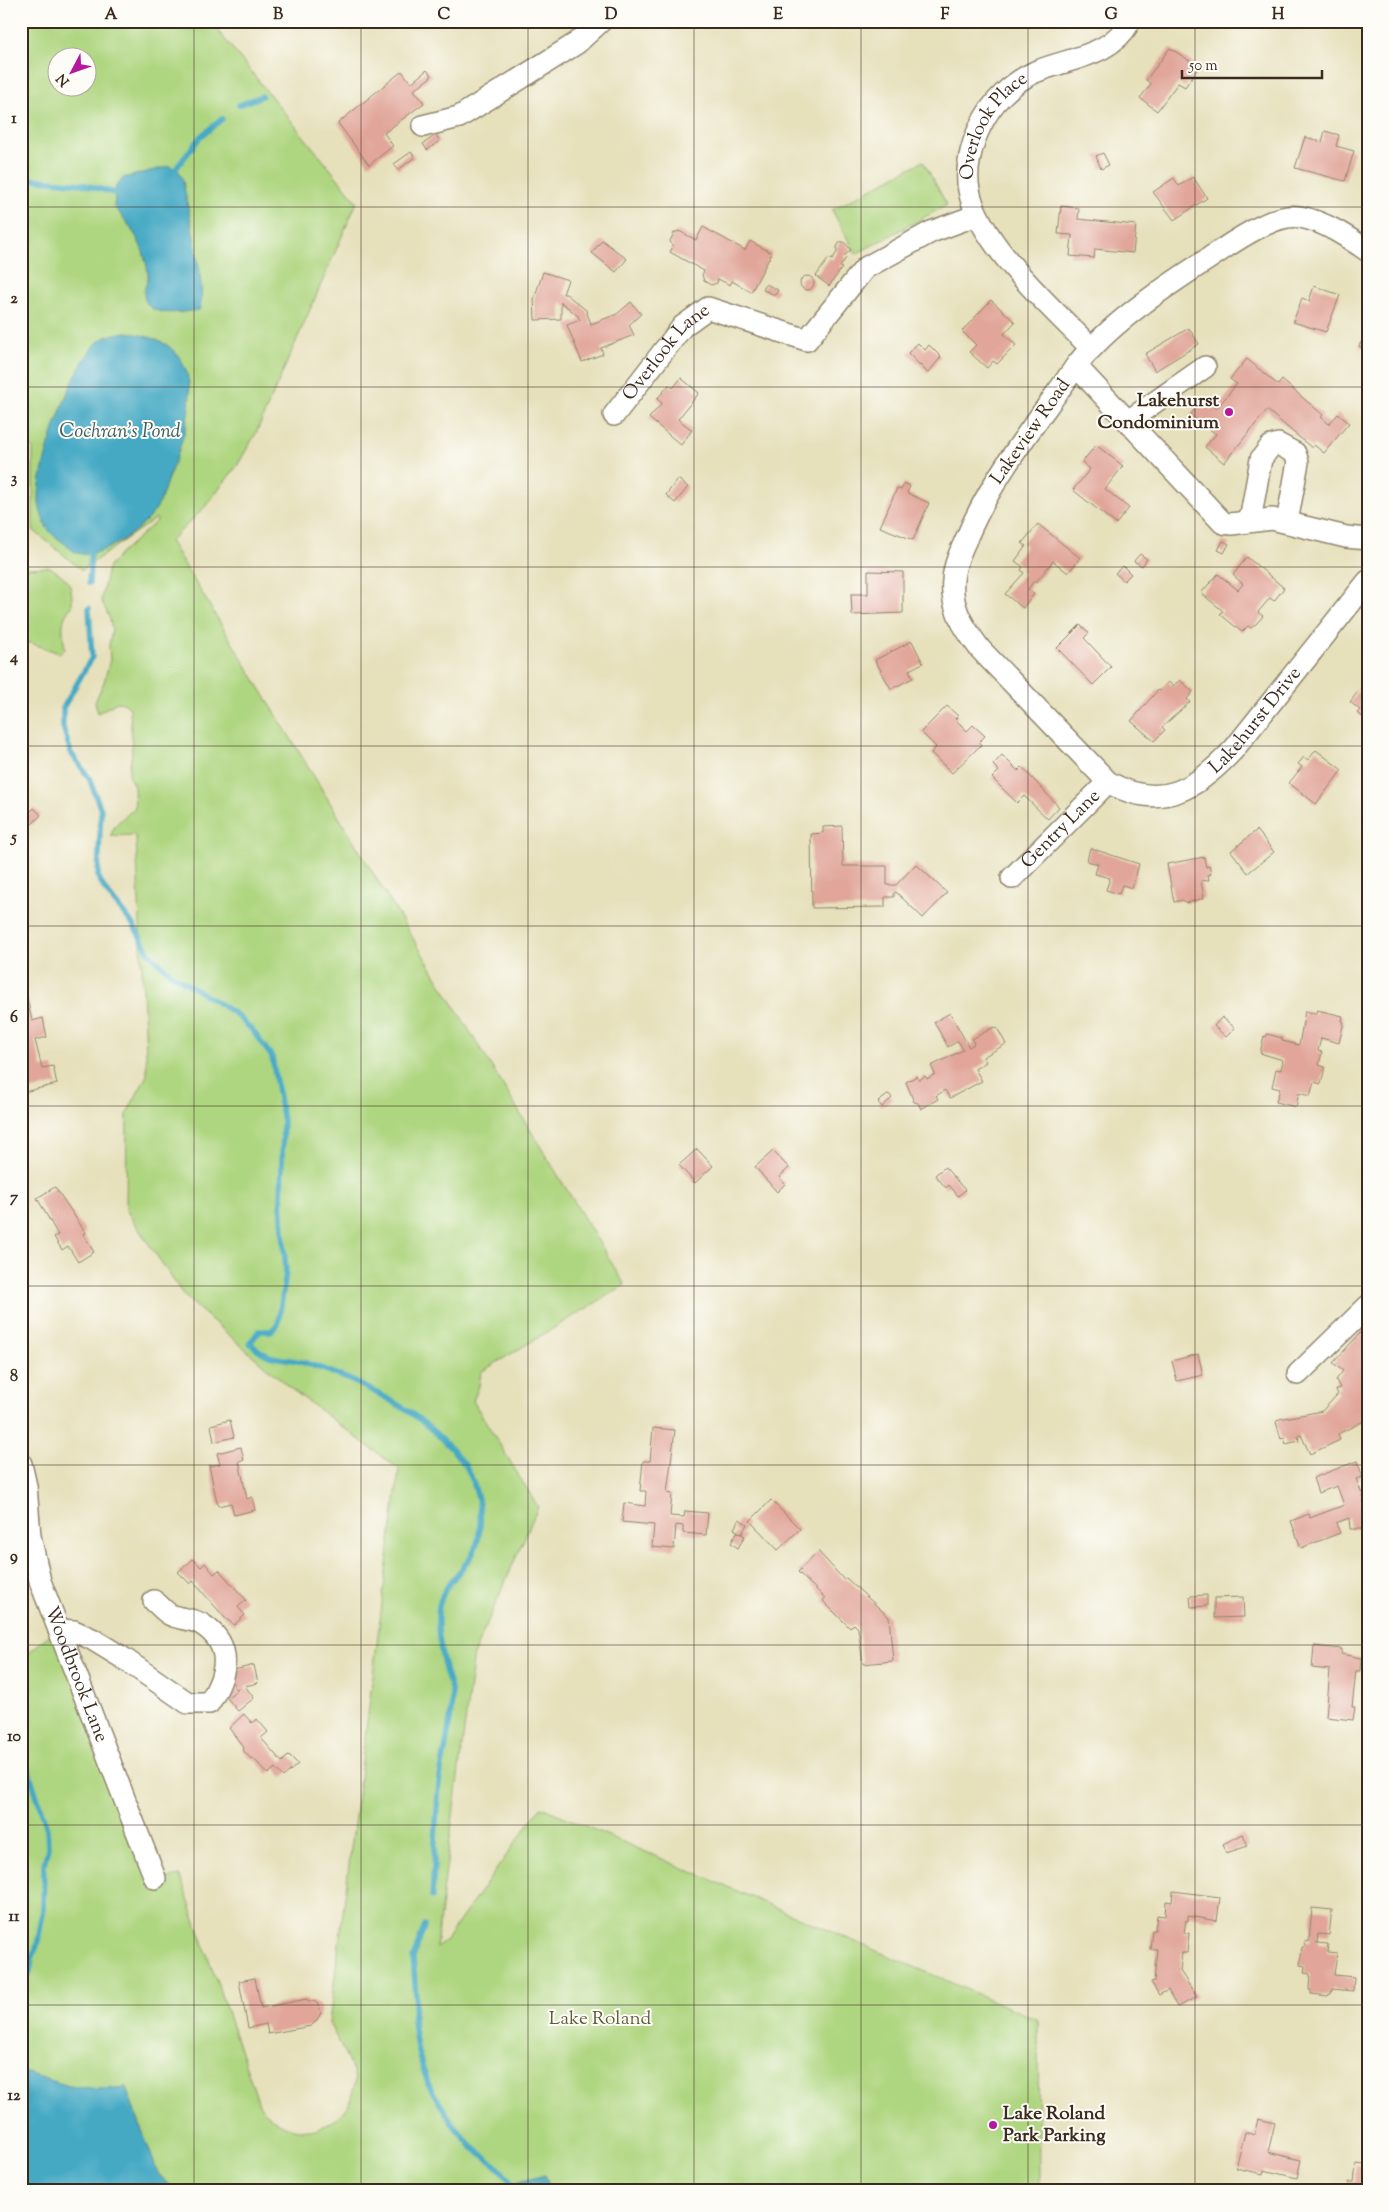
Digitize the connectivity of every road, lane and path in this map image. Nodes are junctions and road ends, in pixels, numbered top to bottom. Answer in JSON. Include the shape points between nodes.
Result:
{"nodes":[{"id":1,"x":602,"y":21,"type":"edge"},
{"id":2,"x":1130,"y":21,"type":"edge"},
{"id":3,"x":423,"y":126,"type":"dead end"},
{"id":4,"x":977,"y":215,"type":"junction"},
{"id":5,"x":1368,"y":251,"type":"edge"},
{"id":6,"x":1091,"y":348,"type":"junction"},
{"id":7,"x":1076,"y":366,"type":"junction"},
{"id":8,"x":1205,"y":367,"type":"dead end"},
{"id":9,"x":614,"y":415,"type":"dead end"},
{"id":10,"x":1128,"y":421,"type":"junction"},
{"id":11,"x":1250,"y":521,"type":"junction"},
{"id":12,"x":1287,"y":522,"type":"junction"},
{"id":13,"x":1368,"y":539,"type":"edge"},
{"id":14,"x":1368,"y":581,"type":"edge"},
{"id":15,"x":1108,"y":782,"type":"junction"},
{"id":16,"x":1012,"y":878,"type":"dead end"},
{"id":17,"x":1368,"y":1306,"type":"edge"},
{"id":18,"x":1298,"y":1374,"type":"dead end"},
{"id":19,"x":21,"y":1464,"type":"edge"},
{"id":20,"x":154,"y":1601,"type":"dead end"},
{"id":21,"x":60,"y":1630,"type":"junction"},
{"id":22,"x":155,"y":1878,"type":"dead end"}],
"edges":[{"from":1,"to":3,"type":"street","via":[[577,43],[460,117]]},
{"from":2,"to":4,"type":"street","name":"Overlook Place","via":[[1114,41],[1092,54],[1050,66],[1005,91],[984,119],[975,138],[968,190]]},
{"from":4,"to":6,"type":"street","name":"Overlook Place","via":[[1012,267]]},
{"from":4,"to":9,"type":"street","name":"Overlook Lane","via":[[931,232],[865,268],[806,340],[708,308],[683,326]]},
{"from":5,"to":6,"type":"street","name":"Lakeview Road","via":[[1300,216],[1264,225],[1170,284]]},
{"from":6,"to":7,"type":"street","name":"Lakeview Road"},
{"from":7,"to":10,"type":"street"},
{"from":7,"to":15,"type":"street","name":"Lakeview Road","via":[[976,515],[953,580],[954,598],[958,616],[980,649]]},
{"from":8,"to":10,"type":"street"},
{"from":10,"to":11,"type":"street","via":[[1215,517],[1231,524]]},
{"from":11,"to":12,"type":"street","via":[[1272,519]]},
{"from":11,"to":12,"type":"street","via":[[1261,459],[1271,446],[1278,444],[1295,452],[1298,462]]},
{"from":12,"to":13,"type":"street","via":[[1346,537]]},
{"from":14,"to":15,"type":"street","name":"Lakehurst Drive","via":[[1214,771],[1197,783],[1169,794],[1124,791]]},
{"from":15,"to":16,"type":"street","name":"Gentry Lane"},
{"from":17,"to":18,"type":"street"},
{"from":19,"to":21,"type":"street","name":"Woodbrook Lane","via":[[30,1536],[40,1581]]},
{"from":20,"to":21,"type":"street","via":[[170,1614],[202,1624],[219,1641],[226,1665],[209,1703],[188,1704],[92,1640],[74,1631]]},
{"from":21,"to":22,"type":"street","name":"Woodbrook Lane"}]}
